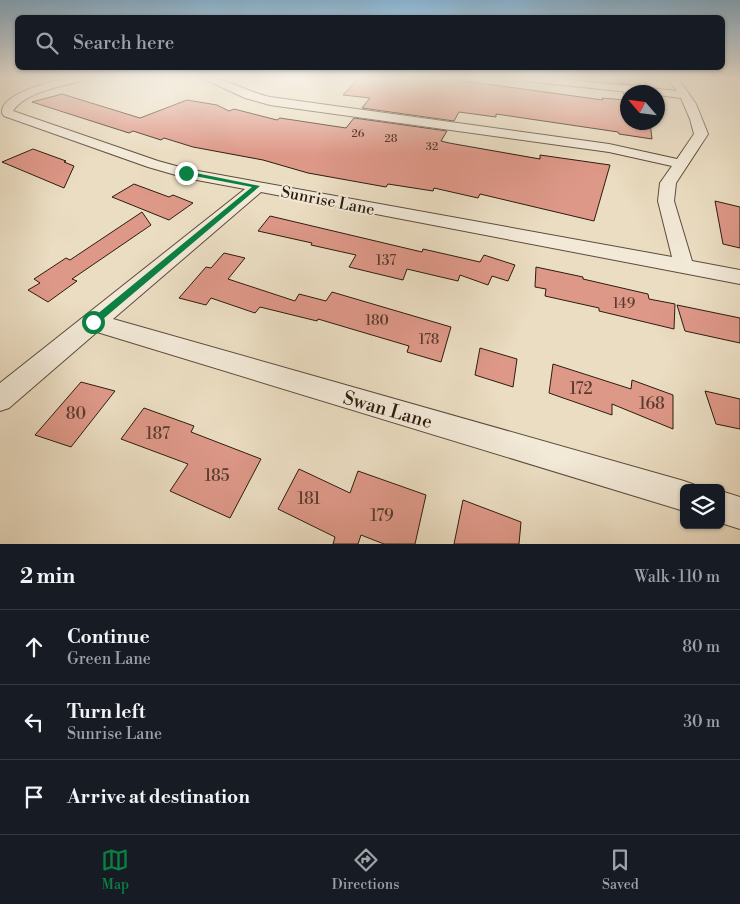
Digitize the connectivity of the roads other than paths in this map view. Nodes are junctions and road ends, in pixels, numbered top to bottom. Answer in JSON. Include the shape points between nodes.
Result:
{"nodes":[{"id":1,"x":12,"y":103,"type":"edge"},
{"id":2,"x":287,"y":103,"type":"edge"},
{"id":3,"x":690,"y":103,"type":"edge"},
{"id":4,"x":681,"y":164,"type":"junction"},
{"id":5,"x":257,"y":186,"type":"junction"},
{"id":6,"x":684,"y":266,"type":"junction"},
{"id":7,"x":740,"y":277,"type":"edge"},
{"id":8,"x":93,"y":322,"type":"junction"},
{"id":9,"x":0,"y":399,"type":"edge"},
{"id":10,"x":680,"y":495,"type":"edge"},
{"id":11,"x":725,"y":508,"type":"edge"},
{"id":12,"x":740,"y":513,"type":"edge"}],
"edges":[{"from":1,"to":5,"type":"street","name":"Sunrise Lane","via":[[8,114],[153,164]]},
{"from":2,"to":4,"type":"street","via":[[609,148]]},
{"from":3,"to":4,"type":"street","via":[[698,118],[701,134]]},
{"from":4,"to":6,"type":"street","via":[[668,183],[666,201]]},
{"from":5,"to":6,"type":"street","name":"Sunrise Lane"},
{"from":5,"to":8,"type":"street"},
{"from":6,"to":7,"type":"street","name":"Sunrise Lane"},
{"from":8,"to":9,"type":"street"},
{"from":8,"to":10,"type":"street","name":"Swan Lane"},
{"from":11,"to":12,"type":"street"}]}
